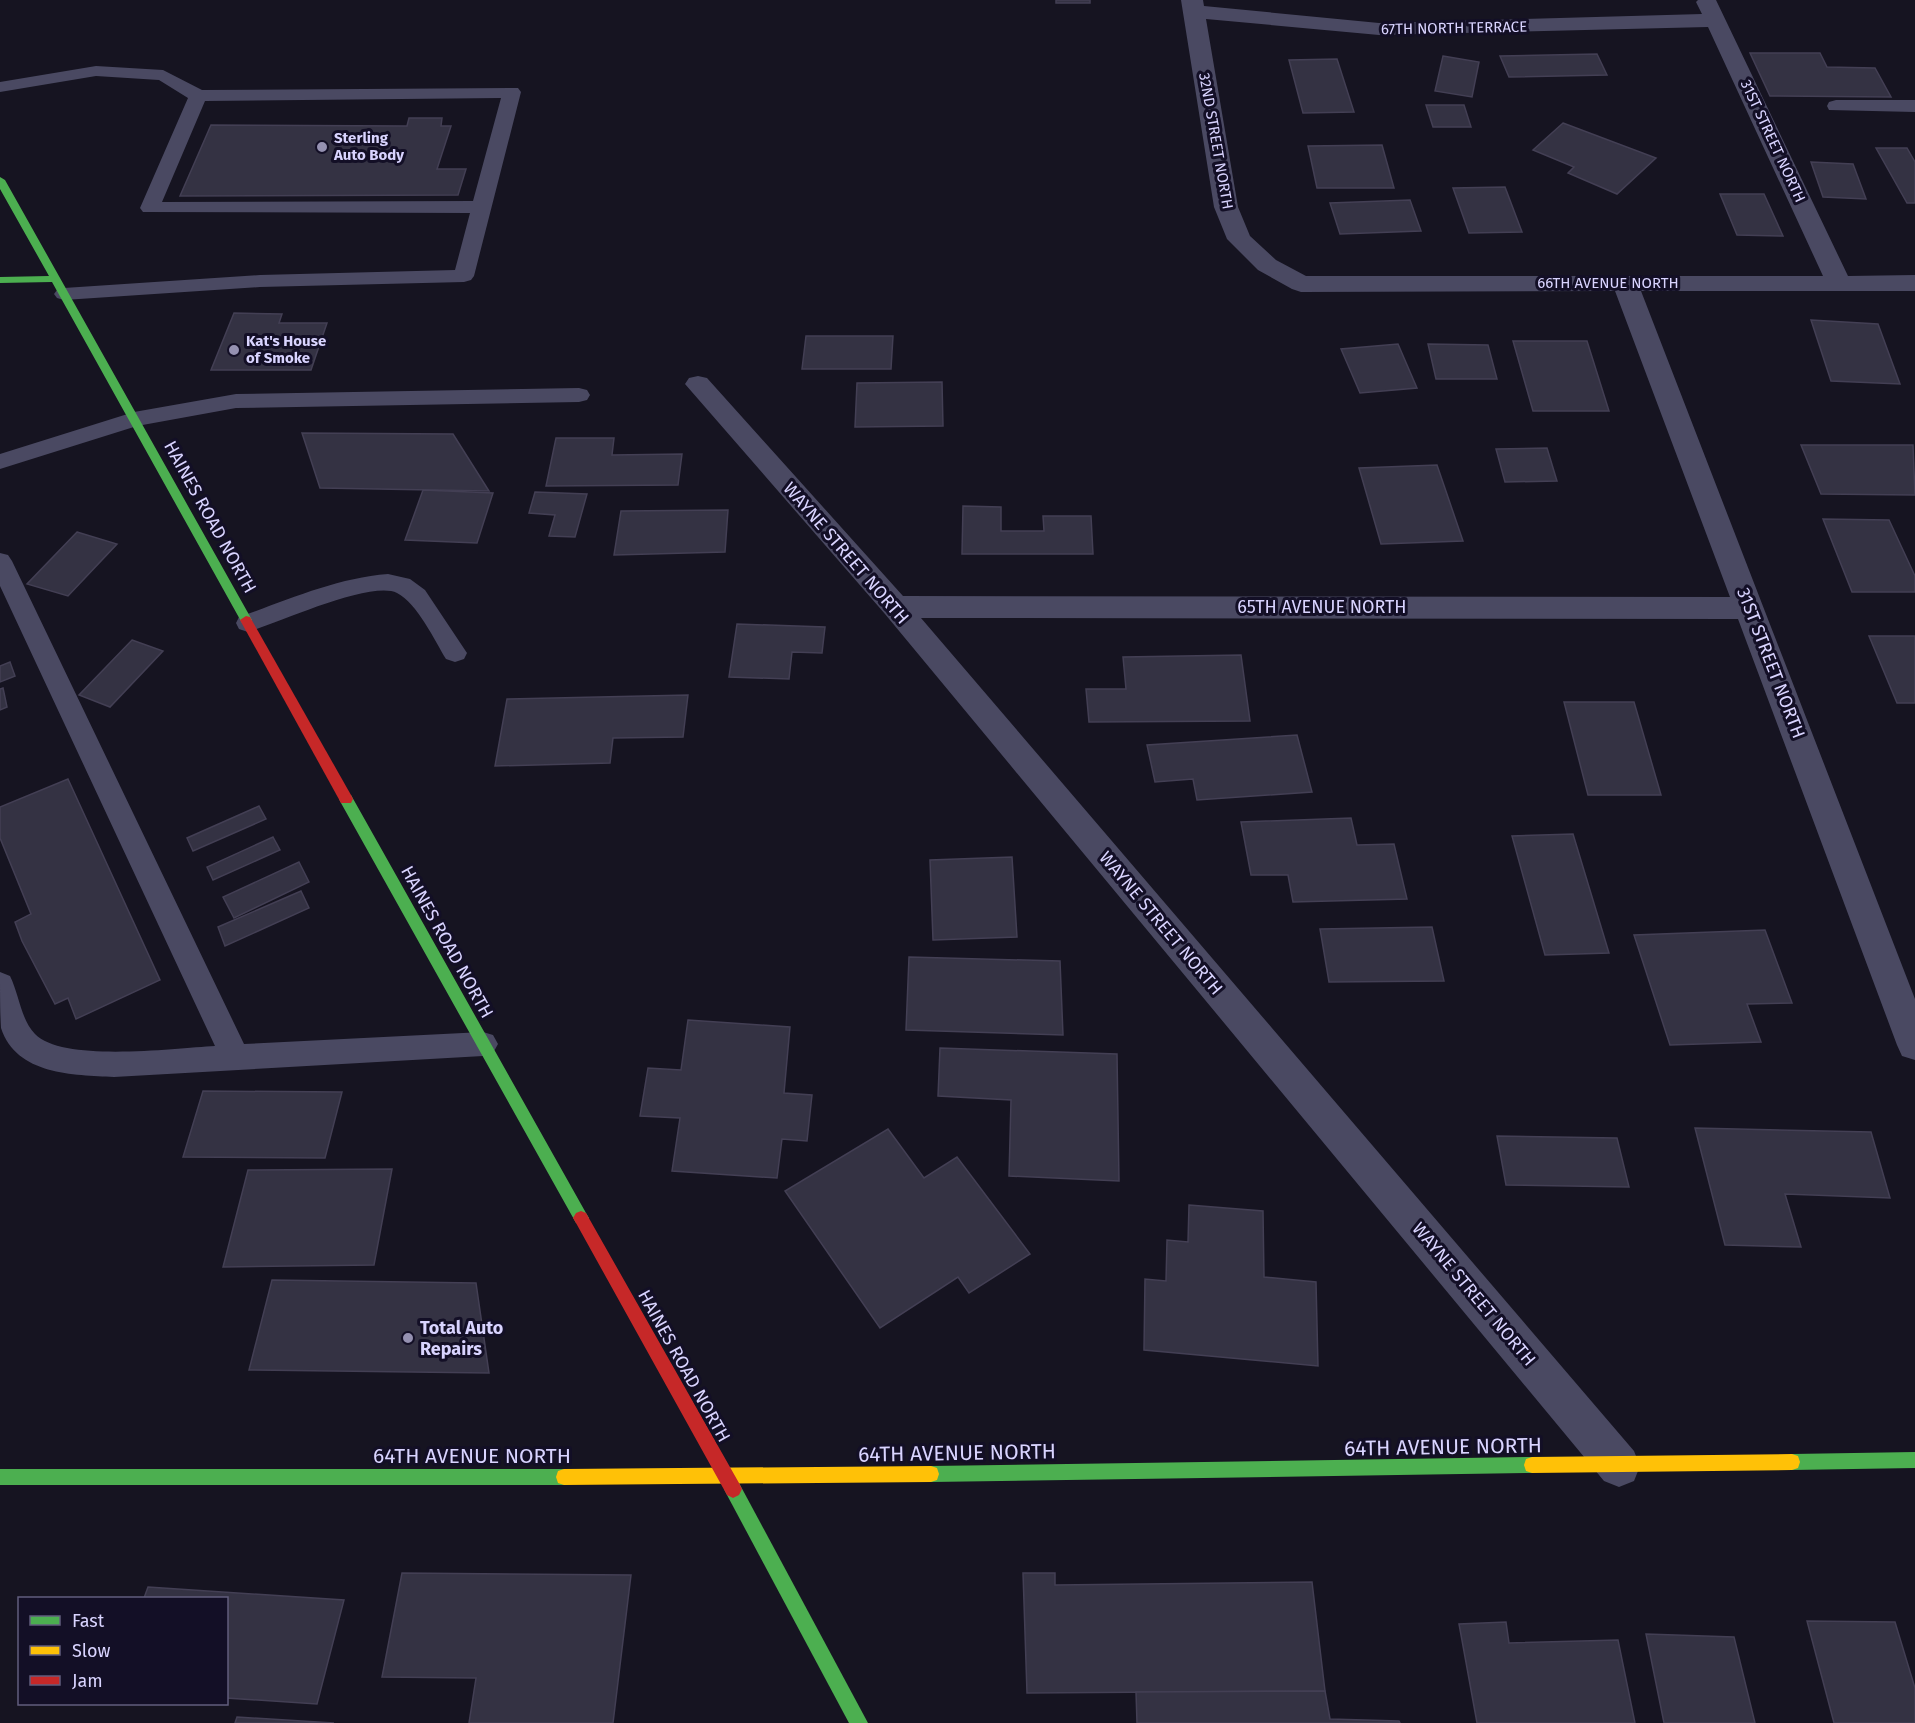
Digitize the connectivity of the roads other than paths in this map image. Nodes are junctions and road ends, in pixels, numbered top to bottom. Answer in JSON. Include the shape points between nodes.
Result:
{"nodes":[{"id":1,"x":1193,"y":5,"type":"edge"},
{"id":2,"x":1711,"y":10,"type":"edge"},
{"id":3,"x":0,"y":87,"type":"edge"},
{"id":4,"x":198,"y":96,"type":"junction"},
{"id":5,"x":1836,"y":106,"type":"dead end"},
{"id":6,"x":1915,"y":106,"type":"edge"},
{"id":7,"x":0,"y":180,"type":"edge"},
{"id":8,"x":481,"y":207,"type":"junction"},
{"id":9,"x":0,"y":280,"type":"edge"},
{"id":10,"x":1625,"y":283,"type":"junction"},
{"id":11,"x":1839,"y":283,"type":"junction"},
{"id":12,"x":1915,"y":283,"type":"edge"},
{"id":13,"x":1301,"y":284,"type":"joint"},
{"id":14,"x":60,"y":286,"type":"junction"},
{"id":15,"x":698,"y":384,"type":"dead end"},
{"id":16,"x":579,"y":395,"type":"dead end"},
{"id":17,"x":134,"y":419,"type":"junction"},
{"id":18,"x":0,"y":462,"type":"edge"},
{"id":19,"x":0,"y":561,"type":"edge"},
{"id":20,"x":895,"y":607,"type":"junction"},
{"id":21,"x":1750,"y":608,"type":"junction"},
{"id":22,"x":248,"y":623,"type":"junction"},
{"id":23,"x":455,"y":652,"type":"dead end"},
{"id":24,"x":0,"y":984,"type":"edge"},
{"id":25,"x":483,"y":1044,"type":"junction"},
{"id":26,"x":1915,"y":1045,"type":"edge"},
{"id":27,"x":235,"y":1057,"type":"junction"},
{"id":28,"x":1915,"y":1460,"type":"edge"},
{"id":29,"x":1619,"y":1466,"type":"junction"},
{"id":30,"x":0,"y":1477,"type":"edge"},
{"id":31,"x":726,"y":1477,"type":"junction"},
{"id":32,"x":859,"y":1723,"type":"edge"}],
"edges":[{"from":1,"to":2,"type":"street","name":"67TH NORTH TERRACE","via":[[1379,30]]},
{"from":1,"to":13,"type":"street","name":"32ND STREET NORTH","via":[[1226,207],[1239,239],[1267,265]]},
{"from":2,"to":11,"type":"street","name":"31ST STREET NORTH"},
{"from":3,"to":4,"type":"lane","via":[[96,71],[163,75]]},
{"from":4,"to":8,"type":"lane","via":[[512,92]]},
{"from":4,"to":8,"type":"lane","via":[[150,208]]},
{"from":5,"to":6,"type":"lane"},
{"from":7,"to":14,"type":"street","name":"HAINES ROAD NORTH"},
{"from":8,"to":14,"type":"lane","via":[[464,276]]},
{"from":9,"to":14,"type":"street"},
{"from":10,"to":11,"type":"street","name":"66TH AVENUE NORTH"},
{"from":10,"to":13,"type":"street","name":"66TH AVENUE NORTH"},
{"from":10,"to":21,"type":"street","name":"31ST STREET NORTH"},
{"from":11,"to":12,"type":"street","name":"66TH AVENUE NORTH"},
{"from":14,"to":17,"type":"street","name":"HAINES ROAD NORTH"},
{"from":15,"to":20,"type":"street","name":"WAYNE STREET NORTH"},
{"from":16,"to":17,"type":"lane","via":[[236,401]]},
{"from":17,"to":18,"type":"lane"},
{"from":17,"to":22,"type":"street","name":"HAINES ROAD NORTH"},
{"from":19,"to":27,"type":"lane"},
{"from":20,"to":21,"type":"street","name":"65TH AVENUE NORTH"},
{"from":20,"to":29,"type":"street","name":"WAYNE STREET NORTH"},
{"from":21,"to":26,"type":"street","name":"31ST STREET NORTH"},
{"from":22,"to":23,"type":"lane","via":[[357,585],[388,582],[403,585],[417,597]]},
{"from":22,"to":25,"type":"street","name":"HAINES ROAD NORTH"},
{"from":24,"to":27,"type":"lane","via":[[18,1034],[38,1053],[64,1061],[114,1064]]},
{"from":25,"to":27,"type":"lane"},
{"from":25,"to":31,"type":"street","name":"HAINES ROAD NORTH"},
{"from":28,"to":29,"type":"street","name":"64TH AVENUE NORTH"},
{"from":29,"to":31,"type":"street","name":"64TH AVENUE NORTH"},
{"from":30,"to":31,"type":"street","name":"64TH AVENUE NORTH"},
{"from":31,"to":32,"type":"street","name":"HAINES ROAD NORTH"}]}
